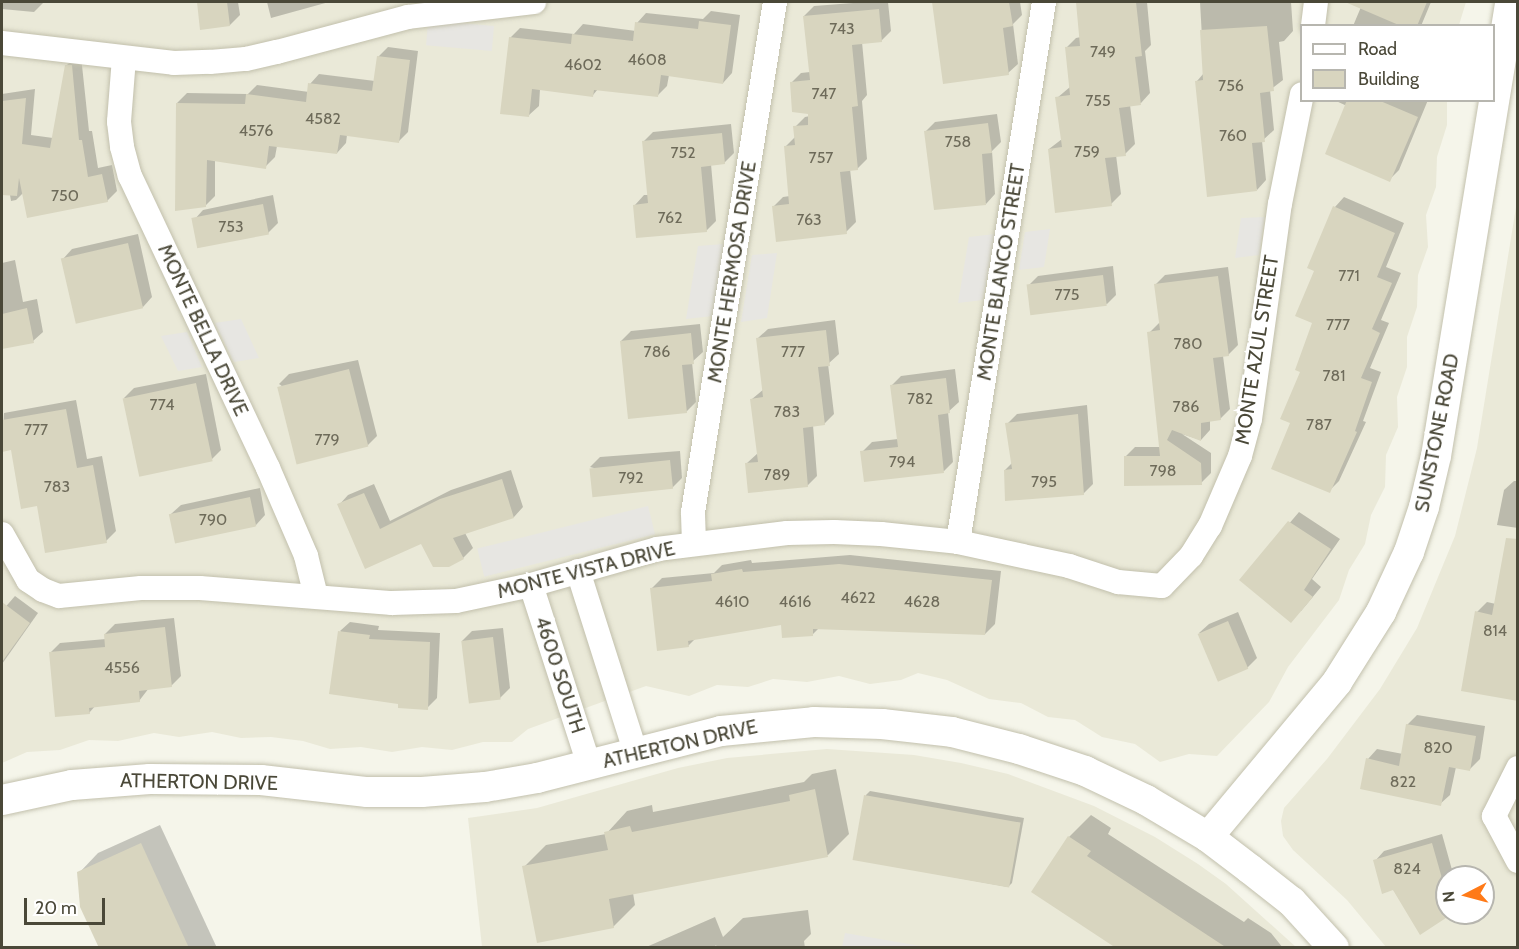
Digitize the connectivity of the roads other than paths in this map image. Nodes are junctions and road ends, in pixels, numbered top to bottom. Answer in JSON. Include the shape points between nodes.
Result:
{"nodes":[{"id":1,"x":534,"y":2,"type":"edge"},
{"id":2,"x":775,"y":2,"type":"edge"},
{"id":3,"x":1044,"y":2,"type":"edge"},
{"id":4,"x":1316,"y":2,"type":"edge"},
{"id":5,"x":1510,"y":2,"type":"edge"},
{"id":6,"x":1313,"y":24,"type":"edge"},
{"id":7,"x":2,"y":43,"type":"edge"},
{"id":8,"x":124,"y":58,"type":"junction"},
{"id":9,"x":1495,"y":94,"type":"edge"},
{"id":10,"x":1300,"y":102,"type":"edge"},
{"id":11,"x":1494,"y":102,"type":"edge"},
{"id":12,"x":2,"y":534,"type":"edge"},
{"id":13,"x":958,"y":542,"type":"junction"},
{"id":14,"x":694,"y":543,"type":"junction"},
{"id":15,"x":578,"y":571,"type":"junction"},
{"id":16,"x":531,"y":585,"type":"junction"},
{"id":17,"x":1162,"y":586,"type":"joint"},
{"id":18,"x":316,"y":596,"type":"junction"},
{"id":19,"x":635,"y":751,"type":"junction"},
{"id":20,"x":589,"y":765,"type":"junction"},
{"id":21,"x":1518,"y":768,"type":"edge"},
{"id":22,"x":2,"y":801,"type":"edge"},
{"id":23,"x":1208,"y":837,"type":"junction"},
{"id":24,"x":1518,"y":861,"type":"edge"},
{"id":25,"x":1334,"y":948,"type":"edge"}],
"edges":[{"from":1,"to":8,"type":"street","via":[[408,17],[246,59],[174,63]]},
{"from":2,"to":14,"type":"street","name":"MONTE HERMOSA DRIVE","via":[[693,512]]},
{"from":3,"to":13,"type":"street","name":"MONTE BLANCO STREET"},
{"from":4,"to":6,"type":"street"},
{"from":5,"to":9,"type":"street","name":"SUNSTONE ROAD"},
{"from":7,"to":8,"type":"street"},
{"from":8,"to":18,"type":"street","name":"MONTE BELLA DRIVE","via":[[119,122],[130,176],[268,468],[306,556]]},
{"from":10,"to":17,"type":"street","name":"MONTE AZUL STREET","via":[[1280,204],[1250,419],[1240,456],[1210,526],[1191,556]]},
{"from":11,"to":23,"type":"street","name":"SUNSTONE ROAD","via":[[1436,456],[1409,552],[1381,612],[1325,700]]},
{"from":12,"to":18,"type":"street","name":"MONTE VISTA DRIVE","via":[[28,580],[59,596],[141,588]]},
{"from":13,"to":14,"type":"street","name":"MONTE VISTA DRIVE","via":[[834,532]]},
{"from":13,"to":17,"type":"street","name":"MONTE VISTA DRIVE","via":[[1048,561],[1118,582]]},
{"from":14,"to":15,"type":"street","name":"MONTE VISTA DRIVE"},
{"from":15,"to":16,"type":"street","name":"MONTE VISTA DRIVE"},
{"from":15,"to":19,"type":"street"},
{"from":16,"to":18,"type":"street","name":"MONTE VISTA DRIVE","via":[[456,601],[392,603]]},
{"from":16,"to":20,"type":"street","name":"4600 SOUTH"},
{"from":19,"to":20,"type":"street","name":"ATHERTON DRIVE"},
{"from":19,"to":23,"type":"street","name":"ATHERTON DRIVE","via":[[720,731],[775,724],[882,724],[952,732],[1086,771],[1146,800]]},
{"from":20,"to":22,"type":"street","name":"ATHERTON DRIVE","via":[[485,787],[422,792],[367,792],[261,780],[150,779],[72,785]]},
{"from":21,"to":24,"type":"street","via":[[1494,816]]},
{"from":23,"to":25,"type":"street","name":"ATHERTON DRIVE","via":[[1292,902]]}]}
